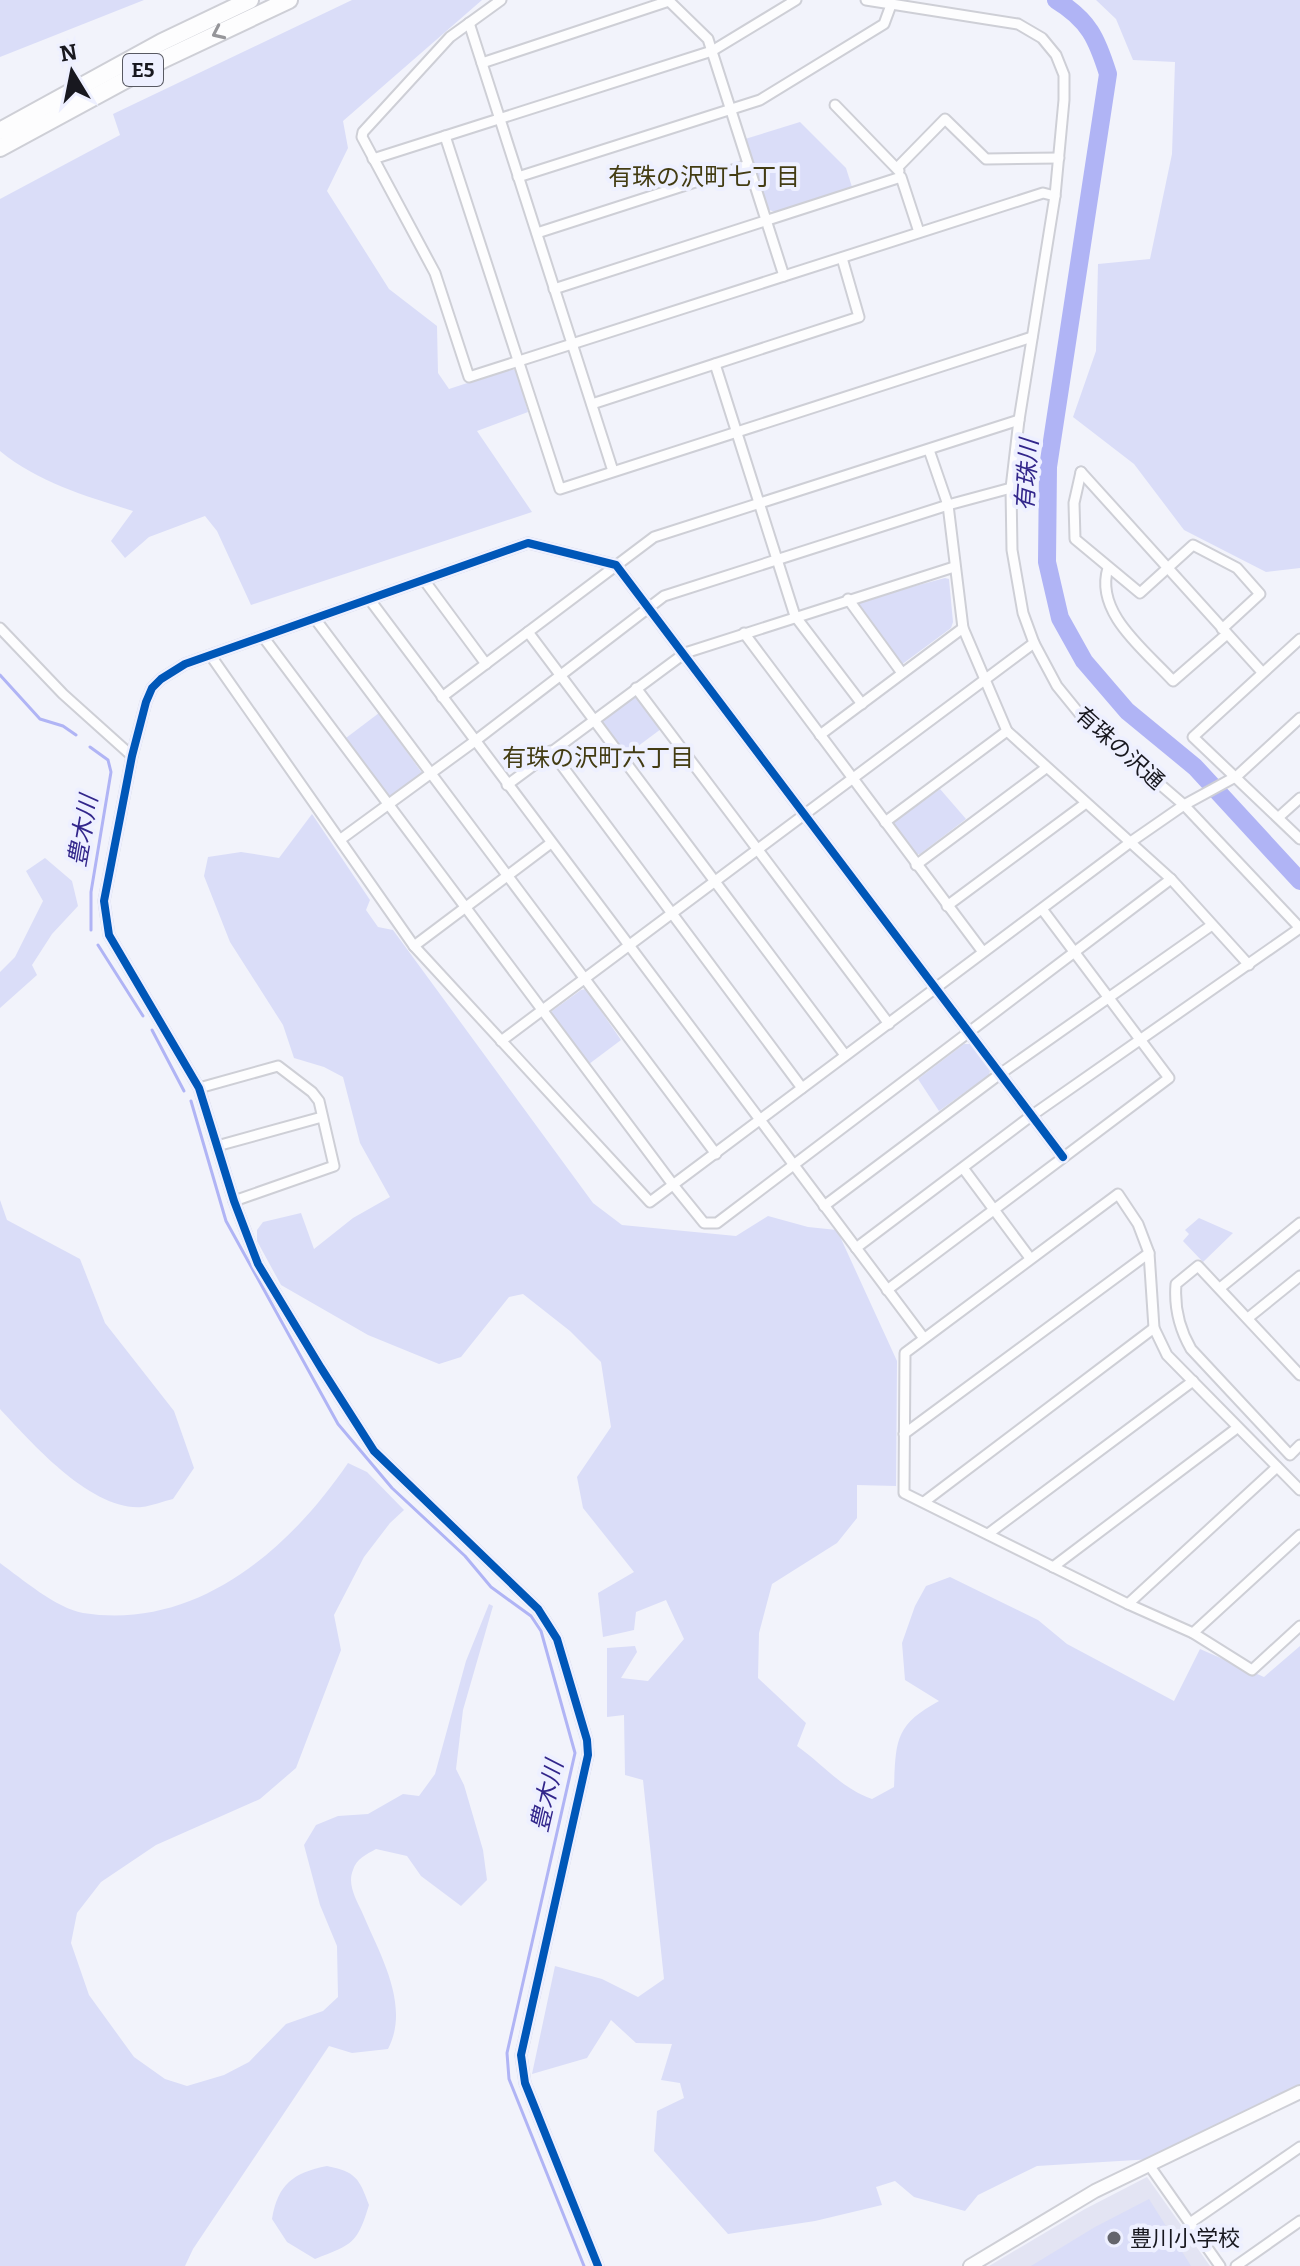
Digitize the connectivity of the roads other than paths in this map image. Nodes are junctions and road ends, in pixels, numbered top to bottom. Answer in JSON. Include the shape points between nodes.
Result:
{"nodes":[{"id":1,"x":250,"y":0,"type":"edge"},
{"id":2,"x":289,"y":0,"type":"edge"},
{"id":3,"x":501,"y":0,"type":"edge"},
{"id":4,"x":796,"y":0,"type":"edge"},
{"id":5,"x":866,"y":0,"type":"edge"},
{"id":6,"x":669,"y":1,"type":"edge"},
{"id":7,"x":891,"y":5,"type":"junction"},
{"id":8,"x":469,"y":23,"type":"junction"},
{"id":9,"x":712,"y":51,"type":"junction"},
{"id":10,"x":482,"y":63,"type":"junction"},
{"id":11,"x":835,"y":105,"type":"dead end"},
{"id":12,"x":730,"y":110,"type":"junction"},
{"id":13,"x":500,"y":119,"type":"junction"},
{"id":14,"x":0,"y":131,"type":"edge"},
{"id":15,"x":445,"y":136,"type":"junction"},
{"id":16,"x":0,"y":148,"type":"edge"},
{"id":17,"x":1059,"y":158,"type":"junction"},
{"id":18,"x":373,"y":159,"type":"junction"},
{"id":19,"x":748,"y":165,"type":"junction"},
{"id":20,"x":900,"y":172,"type":"junction"},
{"id":21,"x":518,"y":177,"type":"junction"},
{"id":22,"x":1055,"y":196,"type":"junction"},
{"id":23,"x":766,"y":220,"type":"junction"},
{"id":24,"x":919,"y":232,"type":"junction"},
{"id":25,"x":537,"y":233,"type":"junction"},
{"id":26,"x":842,"y":258,"type":"junction"},
{"id":27,"x":784,"y":276,"type":"junction"},
{"id":28,"x":554,"y":289,"type":"junction"},
{"id":29,"x":1032,"y":337,"type":"junction"},
{"id":30,"x":573,"y":344,"type":"junction"},
{"id":31,"x":518,"y":361,"type":"junction"},
{"id":32,"x":715,"y":364,"type":"junction"},
{"id":33,"x":592,"y":404,"type":"junction"},
{"id":34,"x":1019,"y":420,"type":"junction"},
{"id":35,"x":736,"y":432,"type":"junction"},
{"id":36,"x":929,"y":450,"type":"junction"},
{"id":37,"x":613,"y":471,"type":"junction"},
{"id":38,"x":1011,"y":488,"type":"junction"},
{"id":39,"x":759,"y":504,"type":"junction"},
{"id":40,"x":948,"y":505,"type":"junction"},
{"id":41,"x":777,"y":560,"type":"junction"},
{"id":42,"x":616,"y":565,"type":"junction"},
{"id":43,"x":954,"y":567,"type":"junction"},
{"id":44,"x":1168,"y":567,"type":"junction"},
{"id":45,"x":1108,"y":568,"type":"junction"},
{"id":46,"x":424,"y":580,"type":"junction"},
{"id":47,"x":848,"y":599,"type":"junction"},
{"id":48,"x":370,"y":600,"type":"junction"},
{"id":49,"x":651,"y":608,"type":"junction"},
{"id":50,"x":795,"y":616,"type":"junction"},
{"id":51,"x":316,"y":620,"type":"junction"},
{"id":52,"x":0,"y":628,"type":"edge"},
{"id":53,"x":963,"y":628,"type":"junction"},
{"id":54,"x":1225,"y":631,"type":"junction"},
{"id":55,"x":528,"y":632,"type":"junction"},
{"id":56,"x":744,"y":633,"type":"junction"},
{"id":57,"x":264,"y":638,"type":"junction"},
{"id":58,"x":1300,"y":639,"type":"edge"},
{"id":59,"x":1034,"y":643,"type":"junction"},
{"id":60,"x":685,"y":653,"type":"junction"},
{"id":61,"x":211,"y":656,"type":"junction"},
{"id":62,"x":486,"y":664,"type":"junction"},
{"id":63,"x":1262,"y":672,"type":"junction"},
{"id":64,"x":902,"y":673,"type":"junction"},
{"id":65,"x":560,"y":675,"type":"junction"},
{"id":66,"x":985,"y":679,"type":"junction"},
{"id":67,"x":636,"y":688,"type":"junction"},
{"id":68,"x":442,"y":697,"type":"junction"},
{"id":69,"x":862,"y":704,"type":"junction"},
{"id":70,"x":1300,"y":718,"type":"edge"},
{"id":71,"x":594,"y":719,"type":"junction"},
{"id":72,"x":1007,"y":731,"type":"junction"},
{"id":73,"x":820,"y":735,"type":"junction"},
{"id":74,"x":475,"y":741,"type":"junction"},
{"id":75,"x":551,"y":751,"type":"junction"},
{"id":76,"x":132,"y":756,"type":"junction"},
{"id":77,"x":1046,"y":768,"type":"junction"},
{"id":78,"x":431,"y":773,"type":"junction"},
{"id":79,"x":852,"y":778,"type":"junction"},
{"id":80,"x":1233,"y":778,"type":"junction"},
{"id":81,"x":507,"y":785,"type":"junction"},
{"id":82,"x":1300,"y":798,"type":"edge"},
{"id":83,"x":1086,"y":803,"type":"junction"},
{"id":84,"x":388,"y":804,"type":"junction"},
{"id":85,"x":1184,"y":805,"type":"junction"},
{"id":86,"x":805,"y":814,"type":"junction"},
{"id":87,"x":1280,"y":816,"type":"junction"},
{"id":88,"x":885,"y":822,"type":"junction"},
{"id":89,"x":341,"y":839,"type":"junction"},
{"id":90,"x":1300,"y":839,"type":"edge"},
{"id":91,"x":1132,"y":841,"type":"junction"},
{"id":92,"x":551,"y":843,"type":"junction"},
{"id":93,"x":758,"y":850,"type":"junction"},
{"id":94,"x":916,"y":865,"type":"junction"},
{"id":95,"x":508,"y":875,"type":"junction"},
{"id":96,"x":1171,"y":879,"type":"junction"},
{"id":97,"x":715,"y":881,"type":"junction"},
{"id":98,"x":947,"y":906,"type":"junction"},
{"id":99,"x":466,"y":907,"type":"junction"},
{"id":100,"x":1042,"y":909,"type":"junction"},
{"id":101,"x":673,"y":914,"type":"junction"},
{"id":102,"x":1212,"y":925,"type":"junction"},
{"id":103,"x":1300,"y":928,"type":"edge"},
{"id":104,"x":414,"y":946,"type":"junction"},
{"id":105,"x":629,"y":946,"type":"junction"},
{"id":106,"x":983,"y":952,"type":"junction"},
{"id":107,"x":1074,"y":953,"type":"junction"},
{"id":108,"x":1249,"y":965,"type":"junction"},
{"id":109,"x":586,"y":979,"type":"junction"},
{"id":110,"x":936,"y":989,"type":"junction"},
{"id":111,"x":1108,"y":997,"type":"junction"},
{"id":112,"x":543,"y":1011,"type":"junction"},
{"id":113,"x":889,"y":1024,"type":"junction"},
{"id":114,"x":969,"y":1031,"type":"junction"},
{"id":115,"x":1140,"y":1040,"type":"junction"},
{"id":116,"x":501,"y":1041,"type":"junction"},
{"id":117,"x":845,"y":1055,"type":"junction"},
{"id":118,"x":1000,"y":1074,"type":"junction"},
{"id":119,"x":199,"y":1088,"type":"junction"},
{"id":120,"x":802,"y":1088,"type":"junction"},
{"id":121,"x":1031,"y":1116,"type":"junction"},
{"id":122,"x":322,"y":1117,"type":"junction"},
{"id":123,"x":760,"y":1120,"type":"junction"},
{"id":124,"x":217,"y":1146,"type":"junction"},
{"id":125,"x":716,"y":1154,"type":"junction"},
{"id":126,"x":1063,"y":1157,"type":"junction"},
{"id":127,"x":792,"y":1165,"type":"junction"},
{"id":128,"x":963,"y":1168,"type":"junction"},
{"id":129,"x":674,"y":1186,"type":"junction"},
{"id":130,"x":234,"y":1201,"type":"junction"},
{"id":131,"x":824,"y":1206,"type":"junction"},
{"id":132,"x":994,"y":1209,"type":"junction"},
{"id":133,"x":1300,"y":1223,"type":"edge"},
{"id":134,"x":856,"y":1248,"type":"junction"},
{"id":135,"x":1149,"y":1253,"type":"junction"},
{"id":136,"x":1030,"y":1258,"type":"junction"},
{"id":137,"x":1298,"y":1281,"type":"edge"},
{"id":138,"x":1220,"y":1288,"type":"junction"},
{"id":139,"x":887,"y":1290,"type":"junction"},
{"id":140,"x":1248,"y":1318,"type":"junction"},
{"id":141,"x":1154,"y":1328,"type":"junction"},
{"id":142,"x":923,"y":1337,"type":"junction"},
{"id":143,"x":1300,"y":1375,"type":"edge"},
{"id":144,"x":1193,"y":1381,"type":"junction"},
{"id":145,"x":1237,"y":1428,"type":"junction"},
{"id":146,"x":904,"y":1434,"type":"junction"},
{"id":147,"x":1300,"y":1445,"type":"edge"},
{"id":148,"x":1277,"y":1467,"type":"junction"},
{"id":149,"x":1300,"y":1490,"type":"edge"},
{"id":150,"x":924,"y":1502,"type":"junction"},
{"id":151,"x":988,"y":1534,"type":"junction"},
{"id":152,"x":1300,"y":1535,"type":"edge"},
{"id":153,"x":1053,"y":1567,"type":"junction"},
{"id":154,"x":1128,"y":1604,"type":"junction"},
{"id":155,"x":1300,"y":1626,"type":"edge"},
{"id":156,"x":1193,"y":1633,"type":"junction"},
{"id":157,"x":1300,"y":2092,"type":"edge"},
{"id":158,"x":1300,"y":2147,"type":"edge"},
{"id":159,"x":1149,"y":2165,"type":"junction"},
{"id":160,"x":1300,"y":2221,"type":"edge"},
{"id":161,"x":1190,"y":2223,"type":"junction"},
{"id":162,"x":598,"y":2266,"type":"edge"},
{"id":163,"x":970,"y":2266,"type":"edge"},
{"id":164,"x":1220,"y":2266,"type":"edge"},
{"id":165,"x":1236,"y":2266,"type":"edge"}],
"edges":[{"from":1,"to":14,"type":"highway","number":"E5"},
{"from":2,"to":16,"type":"highway","number":"E5","one_way":true,"via":[[164,59]]},
{"from":3,"to":8,"type":"street"},
{"from":4,"to":9,"type":"street"},
{"from":5,"to":7,"type":"street","name":"有珠の沢通"},
{"from":6,"to":9,"type":"street","via":[[708,39]]},
{"from":6,"to":10,"type":"street"},
{"from":7,"to":12,"type":"street","via":[[884,24],[760,100]]},
{"from":7,"to":17,"type":"street","name":"有珠の沢通","via":[[1018,24],[1042,38],[1064,75]]},
{"from":8,"to":10,"type":"street"},
{"from":8,"to":18,"type":"street","via":[[363,132]]},
{"from":9,"to":12,"type":"street"},
{"from":9,"to":13,"type":"street"},
{"from":10,"to":13,"type":"street"},
{"from":11,"to":20,"type":"street"},
{"from":12,"to":19,"type":"street"},
{"from":12,"to":21,"type":"street"},
{"from":13,"to":15,"type":"street"},
{"from":13,"to":21,"type":"street"},
{"from":15,"to":18,"type":"street"},
{"from":15,"to":31,"type":"street"},
{"from":17,"to":20,"type":"street","via":[[986,159],[945,119]]},
{"from":17,"to":22,"type":"street","name":"有珠の沢通"},
{"from":18,"to":31,"type":"street","via":[[435,273],[469,377]]},
{"from":19,"to":23,"type":"street"},
{"from":19,"to":25,"type":"street"},
{"from":20,"to":23,"type":"street"},
{"from":20,"to":24,"type":"street"},
{"from":21,"to":25,"type":"street"},
{"from":22,"to":24,"type":"street","via":[[1043,193]]},
{"from":22,"to":29,"type":"street","name":"有珠の沢通"},
{"from":23,"to":27,"type":"street"},
{"from":23,"to":28,"type":"street"},
{"from":24,"to":26,"type":"street"},
{"from":25,"to":28,"type":"street"},
{"from":26,"to":27,"type":"street"},
{"from":26,"to":32,"type":"street","via":[[859,317]]},
{"from":27,"to":30,"type":"street"},
{"from":28,"to":30,"type":"street"},
{"from":29,"to":34,"type":"street","name":"有珠の沢通"},
{"from":29,"to":35,"type":"street"},
{"from":30,"to":31,"type":"street"},
{"from":30,"to":33,"type":"street"},
{"from":31,"to":37,"type":"street","via":[[560,489]]},
{"from":32,"to":33,"type":"street"},
{"from":32,"to":35,"type":"street"},
{"from":33,"to":37,"type":"street"},
{"from":34,"to":36,"type":"street"},
{"from":34,"to":38,"type":"street","name":"有珠の沢通"},
{"from":35,"to":37,"type":"street"},
{"from":35,"to":39,"type":"street"},
{"from":36,"to":39,"type":"street"},
{"from":36,"to":40,"type":"street"},
{"from":38,"to":40,"type":"street"},
{"from":38,"to":59,"type":"street","name":"有珠の沢通","via":[[1012,550]]},
{"from":39,"to":41,"type":"street"},
{"from":39,"to":42,"type":"street","via":[[654,537]]},
{"from":40,"to":41,"type":"street"},
{"from":40,"to":43,"type":"street"},
{"from":41,"to":49,"type":"street","via":[[664,596]]},
{"from":41,"to":50,"type":"street"},
{"from":42,"to":46,"type":"street","via":[[528,543]]},
{"from":42,"to":49,"type":"street"},
{"from":42,"to":55,"type":"street"},
{"from":43,"to":47,"type":"street"},
{"from":43,"to":53,"type":"street"},
{"from":44,"to":45,"type":"street","via":[[1140,593]]},
{"from":44,"to":45,"type":"street","via":[[1081,472],[1074,503],[1075,539]]},
{"from":44,"to":54,"type":"street"},
{"from":44,"to":54,"type":"street","via":[[1193,545],[1237,568],[1260,594]]},
{"from":45,"to":54,"type":"street","via":[[1103,583],[1114,616],[1173,681]]},
{"from":46,"to":48,"type":"street"},
{"from":46,"to":62,"type":"street"},
{"from":47,"to":50,"type":"street"},
{"from":47,"to":64,"type":"street"},
{"from":48,"to":51,"type":"street"},
{"from":48,"to":68,"type":"street"},
{"from":49,"to":60,"type":"street"},
{"from":49,"to":65,"type":"street"},
{"from":50,"to":56,"type":"street"},
{"from":50,"to":69,"type":"street"},
{"from":51,"to":57,"type":"street"},
{"from":51,"to":78,"type":"street"},
{"from":52,"to":76,"type":"street"},
{"from":53,"to":64,"type":"street"},
{"from":53,"to":66,"type":"street"},
{"from":54,"to":63,"type":"street"},
{"from":55,"to":62,"type":"street"},
{"from":55,"to":65,"type":"street"},
{"from":56,"to":60,"type":"street"},
{"from":56,"to":73,"type":"street"},
{"from":57,"to":61,"type":"street"},
{"from":57,"to":84,"type":"street"},
{"from":58,"to":63,"type":"street"},
{"from":59,"to":66,"type":"street"},
{"from":59,"to":85,"type":"street","name":"有珠の沢通","via":[[1057,686],[1083,718]]},
{"from":60,"to":67,"type":"street"},
{"from":60,"to":86,"type":"street"},
{"from":61,"to":76,"type":"street","via":[[172,670],[152,688]]},
{"from":61,"to":89,"type":"street"},
{"from":62,"to":68,"type":"street"},
{"from":63,"to":80,"type":"street","via":[[1193,737]]},
{"from":64,"to":69,"type":"street"},
{"from":65,"to":71,"type":"street"},
{"from":65,"to":74,"type":"street"},
{"from":66,"to":72,"type":"street"},
{"from":66,"to":79,"type":"street"},
{"from":67,"to":71,"type":"street"},
{"from":67,"to":93,"type":"street"},
{"from":68,"to":74,"type":"street"},
{"from":69,"to":73,"type":"street"},
{"from":70,"to":80,"type":"street"},
{"from":71,"to":75,"type":"street"},
{"from":71,"to":97,"type":"street"},
{"from":72,"to":77,"type":"street"},
{"from":72,"to":88,"type":"street"},
{"from":73,"to":79,"type":"street"},
{"from":74,"to":78,"type":"street"},
{"from":74,"to":81,"type":"street"},
{"from":75,"to":81,"type":"street"},
{"from":75,"to":101,"type":"street"},
{"from":76,"to":119,"type":"street","via":[[104,901],[109,935]]},
{"from":77,"to":83,"type":"street"},
{"from":77,"to":94,"type":"street"},
{"from":78,"to":84,"type":"street"},
{"from":78,"to":95,"type":"street"},
{"from":79,"to":86,"type":"street"},
{"from":79,"to":88,"type":"street"},
{"from":80,"to":85,"type":"street"},
{"from":80,"to":87,"type":"street"},
{"from":81,"to":92,"type":"street"},
{"from":82,"to":87,"type":"street"},
{"from":83,"to":91,"type":"street"},
{"from":83,"to":98,"type":"street"},
{"from":84,"to":89,"type":"street"},
{"from":84,"to":99,"type":"street"},
{"from":85,"to":91,"type":"street"},
{"from":85,"to":103,"type":"street","name":"有珠の沢通"},
{"from":86,"to":93,"type":"street"},
{"from":86,"to":110,"type":"street"},
{"from":87,"to":90,"type":"street"},
{"from":88,"to":94,"type":"street"},
{"from":89,"to":104,"type":"street"},
{"from":91,"to":96,"type":"street"},
{"from":91,"to":100,"type":"street"},
{"from":92,"to":95,"type":"street"},
{"from":92,"to":105,"type":"street"},
{"from":93,"to":97,"type":"street"},
{"from":93,"to":113,"type":"street"},
{"from":94,"to":98,"type":"street"},
{"from":95,"to":99,"type":"street"},
{"from":95,"to":109,"type":"street"},
{"from":96,"to":102,"type":"street"},
{"from":96,"to":107,"type":"street"},
{"from":97,"to":101,"type":"street"},
{"from":97,"to":117,"type":"street"},
{"from":98,"to":106,"type":"street"},
{"from":99,"to":104,"type":"street"},
{"from":99,"to":112,"type":"street"},
{"from":100,"to":106,"type":"street"},
{"from":100,"to":107,"type":"street"},
{"from":101,"to":105,"type":"street"},
{"from":101,"to":120,"type":"street"},
{"from":102,"to":108,"type":"street"},
{"from":102,"to":111,"type":"street"},
{"from":103,"to":108,"type":"street"},
{"from":104,"to":116,"type":"street"},
{"from":105,"to":109,"type":"street"},
{"from":105,"to":123,"type":"street"},
{"from":106,"to":110,"type":"street"},
{"from":107,"to":111,"type":"street"},
{"from":107,"to":114,"type":"street"},
{"from":108,"to":115,"type":"street"},
{"from":109,"to":112,"type":"street"},
{"from":109,"to":125,"type":"street"},
{"from":110,"to":113,"type":"street"},
{"from":110,"to":114,"type":"street"},
{"from":111,"to":115,"type":"street"},
{"from":111,"to":118,"type":"street"},
{"from":112,"to":116,"type":"street"},
{"from":112,"to":129,"type":"street"},
{"from":113,"to":117,"type":"street"},
{"from":114,"to":118,"type":"street"},
{"from":114,"to":127,"type":"street"},
{"from":115,"to":121,"type":"street"},
{"from":115,"to":126,"type":"street","via":[[1169,1078]]},
{"from":116,"to":129,"type":"street","via":[[650,1202]]},
{"from":117,"to":120,"type":"street"},
{"from":118,"to":121,"type":"street"},
{"from":118,"to":131,"type":"street"},
{"from":119,"to":122,"type":"street","via":[[278,1066],[312,1092]]},
{"from":119,"to":124,"type":"street"},
{"from":120,"to":123,"type":"street"},
{"from":121,"to":126,"type":"street"},
{"from":121,"to":128,"type":"street"},
{"from":122,"to":124,"type":"street"},
{"from":122,"to":130,"type":"street","via":[[334,1166]]},
{"from":123,"to":125,"type":"street"},
{"from":123,"to":127,"type":"street"},
{"from":124,"to":130,"type":"street"},
{"from":125,"to":129,"type":"street"},
{"from":126,"to":132,"type":"street"},
{"from":127,"to":129,"type":"street","via":[[717,1223],[704,1223]]},
{"from":127,"to":131,"type":"street"},
{"from":128,"to":132,"type":"street"},
{"from":128,"to":134,"type":"street"},
{"from":130,"to":162,"type":"street","via":[[258,1264],[374,1451],[538,1609],[557,1639],[588,1755],[521,2055],[525,2083]]},
{"from":131,"to":134,"type":"street"},
{"from":132,"to":136,"type":"street"},
{"from":132,"to":139,"type":"street"},
{"from":133,"to":138,"type":"street"},
{"from":134,"to":139,"type":"street"},
{"from":135,"to":136,"type":"street","via":[[1118,1194]]},
{"from":135,"to":141,"type":"street"},
{"from":135,"to":146,"type":"street"},
{"from":136,"to":142,"type":"street"},
{"from":137,"to":140,"type":"street"},
{"from":138,"to":140,"type":"street"},
{"from":138,"to":147,"type":"street","via":[[1198,1266],[1176,1284],[1181,1332],[1290,1455]]},
{"from":139,"to":142,"type":"street"},
{"from":140,"to":143,"type":"street"},
{"from":141,"to":144,"type":"street","via":[[1167,1355]]},
{"from":141,"to":150,"type":"street"},
{"from":142,"to":146,"type":"street","via":[[905,1353]]},
{"from":144,"to":145,"type":"street"},
{"from":144,"to":151,"type":"street"},
{"from":145,"to":148,"type":"street"},
{"from":145,"to":153,"type":"street"},
{"from":146,"to":150,"type":"street","via":[[904,1493]]},
{"from":148,"to":149,"type":"street"},
{"from":148,"to":154,"type":"street"},
{"from":150,"to":151,"type":"street"},
{"from":151,"to":153,"type":"street"},
{"from":152,"to":156,"type":"street"},
{"from":153,"to":154,"type":"street"},
{"from":154,"to":156,"type":"street"},
{"from":155,"to":156,"type":"street","via":[[1252,1670]]},
{"from":157,"to":159,"type":"street"},
{"from":158,"to":161,"type":"street"},
{"from":159,"to":161,"type":"street"},
{"from":159,"to":163,"type":"street"},
{"from":160,"to":165,"type":"street"},
{"from":161,"to":164,"type":"street"}]}
